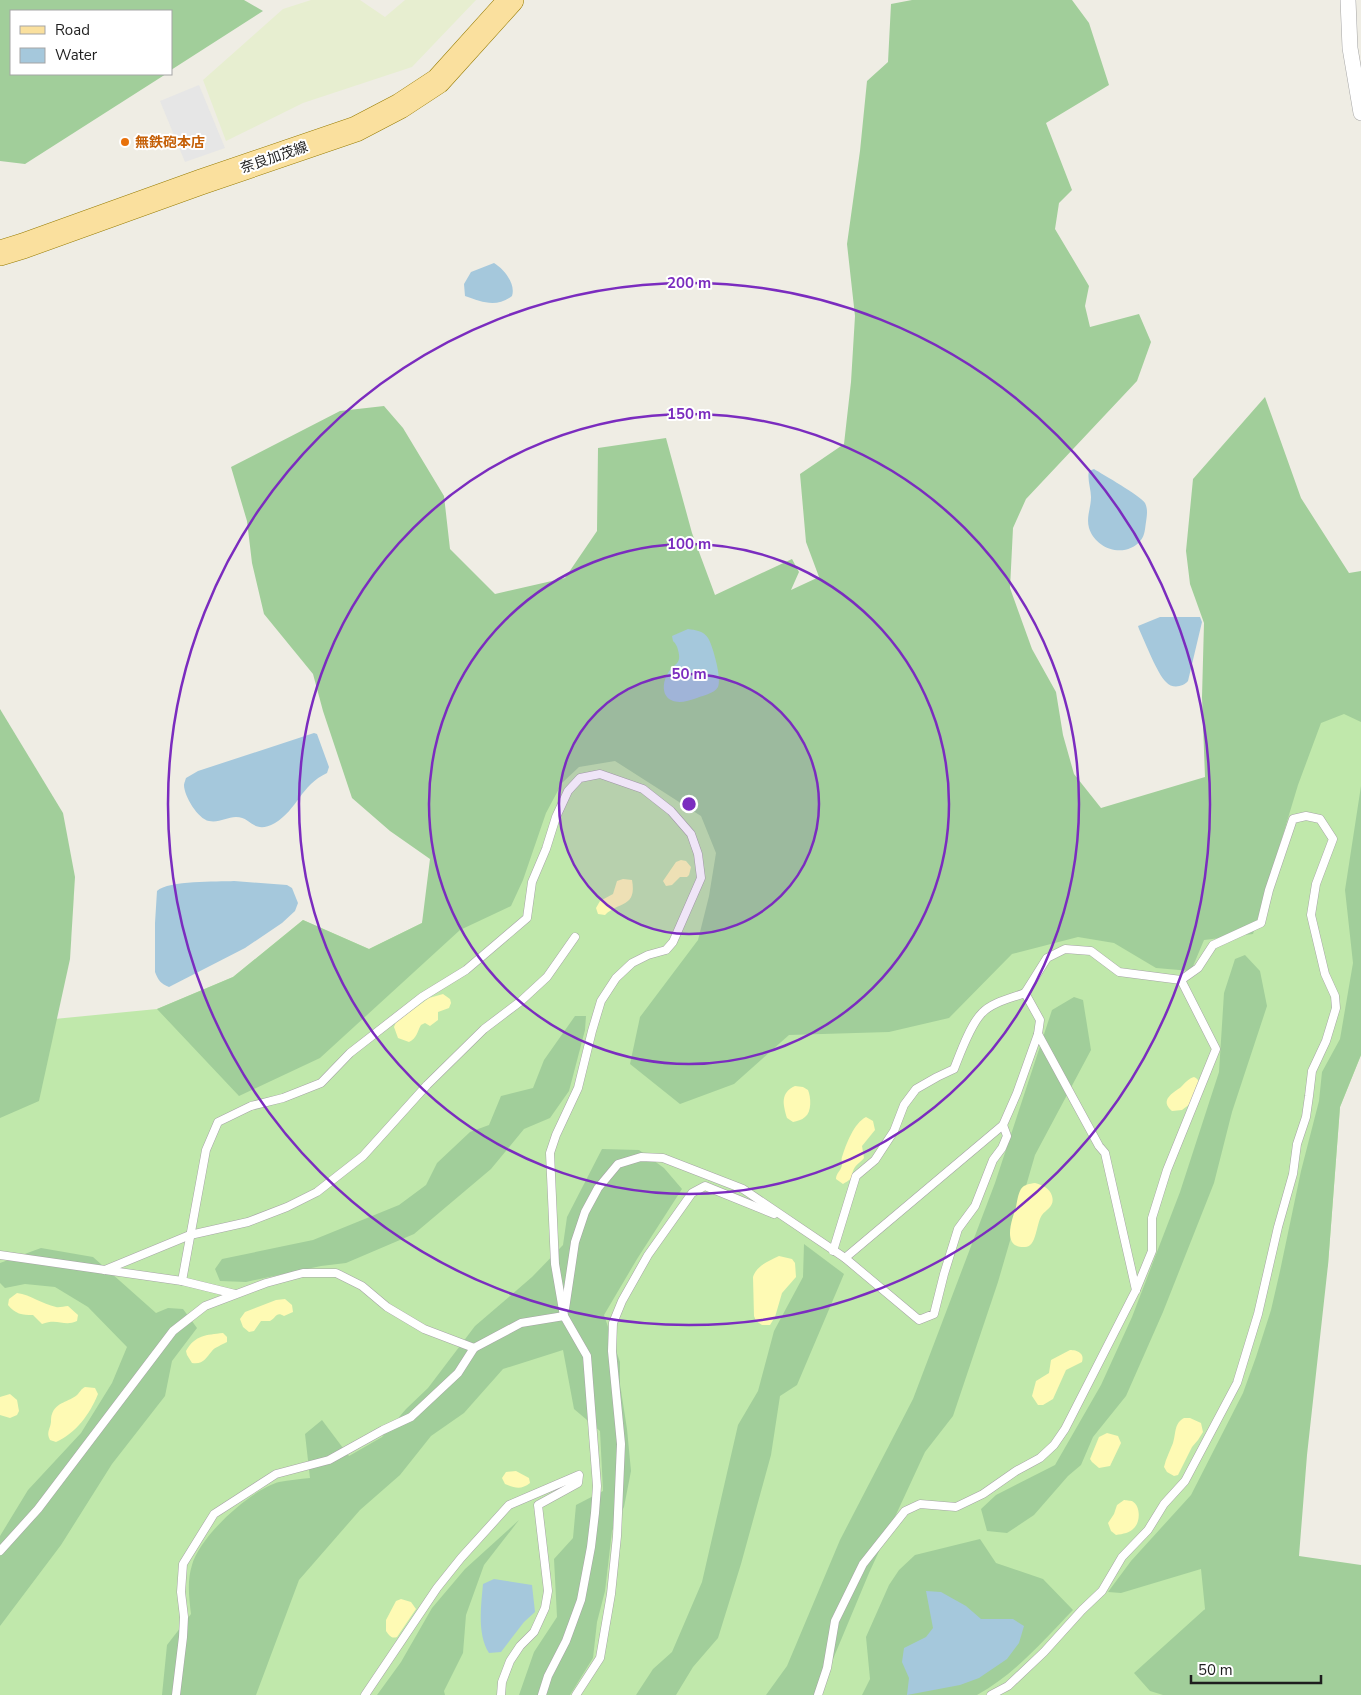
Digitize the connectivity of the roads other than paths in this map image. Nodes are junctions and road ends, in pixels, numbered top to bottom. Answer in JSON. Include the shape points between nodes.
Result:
{"nodes":[{"id":1,"x":511,"y":0,"type":"edge"},
{"id":2,"x":1348,"y":0,"type":"edge"},
{"id":3,"x":1361,"y":112,"type":"edge"},
{"id":4,"x":0,"y":253,"type":"edge"},
{"id":5,"x":575,"y":937,"type":"dead end"},
{"id":6,"x":1181,"y":980,"type":"junction"},
{"id":7,"x":1025,"y":993,"type":"junction"},
{"id":8,"x":1038,"y":1034,"type":"junction"},
{"id":9,"x":1004,"y":1125,"type":"junction"},
{"id":10,"x":791,"y":1222,"type":"junction"},
{"id":11,"x":190,"y":1235,"type":"junction"},
{"id":12,"x":834,"y":1251,"type":"junction"},
{"id":13,"x":0,"y":1255,"type":"edge"},
{"id":14,"x":844,"y":1258,"type":"junction"},
{"id":15,"x":105,"y":1270,"type":"junction"},
{"id":16,"x":182,"y":1281,"type":"junction"},
{"id":17,"x":1136,"y":1290,"type":"junction"},
{"id":18,"x":235,"y":1294,"type":"junction"},
{"id":19,"x":564,"y":1316,"type":"junction"},
{"id":20,"x":474,"y":1348,"type":"junction"},
{"id":21,"x":0,"y":1551,"type":"edge"},
{"id":22,"x":176,"y":1695,"type":"edge"},
{"id":23,"x":365,"y":1695,"type":"edge"},
{"id":24,"x":501,"y":1695,"type":"edge"},
{"id":25,"x":542,"y":1695,"type":"edge"},
{"id":26,"x":576,"y":1695,"type":"edge"},
{"id":27,"x":818,"y":1695,"type":"edge"},
{"id":28,"x":991,"y":1695,"type":"edge"}],
"edges":[{"from":1,"to":4,"type":"main road","name":"奈良加茂線","via":[[438,81],[356,129]]},
{"from":2,"to":3,"type":"street","via":[[1350,48]]},
{"from":5,"to":11,"type":"lane","via":[[547,977],[484,1029],[427,1085],[364,1156],[317,1192],[287,1207],[248,1222]]},
{"from":6,"to":7,"type":"lane","via":[[1119,972],[1092,951],[1065,950],[1047,958]]},
{"from":6,"to":17,"type":"lane","via":[[1216,1049],[1167,1170],[1152,1218],[1152,1251]]},
{"from":6,"to":28,"type":"lane","via":[[1198,968],[1212,945],[1262,923],[1269,890],[1293,819],[1306,816],[1320,819],[1332,839],[1316,884],[1311,915],[1336,1008],[1312,1071],[1293,1174],[1258,1314],[1236,1383],[1185,1481],[1164,1504],[1148,1530],[1122,1556],[1102,1591],[1008,1686]]},
{"from":7,"to":8,"type":"lane","via":[[1040,1020]]},
{"from":7,"to":12,"type":"lane","via":[[982,1012],[970,1031],[954,1070],[916,1089],[904,1105],[894,1131],[875,1160],[856,1176]]},
{"from":8,"to":9,"type":"lane"},
{"from":8,"to":17,"type":"lane","via":[[1105,1153]]},
{"from":9,"to":14,"type":"lane"},
{"from":9,"to":14,"type":"lane","via":[[1006,1136],[1002,1148],[993,1160],[974,1206],[958,1229],[934,1314],[919,1320]]},
{"from":10,"to":12,"type":"lane"},
{"from":10,"to":19,"type":"lane","via":[[743,1189],[663,1158],[641,1157],[618,1164],[598,1188],[585,1212],[575,1242]]},
{"from":10,"to":26,"type":"lane","via":[[705,1186],[692,1193],[671,1222],[622,1301],[614,1323],[612,1351],[621,1444],[614,1565],[600,1658]]},
{"from":11,"to":15,"type":"lane"},
{"from":11,"to":16,"type":"lane"},
{"from":11,"to":19,"type":"lane","via":[[206,1150],[218,1122],[251,1106],[283,1098],[321,1082],[350,1053],[422,997],[466,970],[527,918],[532,882],[568,791],[580,778],[600,774],[643,789],[671,811],[691,834],[698,854],[700,878],[673,942],[666,950],[632,963],[616,978],[601,1001],[578,1088],[550,1153],[555,1264]]},
{"from":12,"to":14,"type":"lane"},
{"from":13,"to":15,"type":"lane"},
{"from":15,"to":16,"type":"lane"},
{"from":16,"to":18,"type":"lane"},
{"from":17,"to":27,"type":"lane","via":[[1054,1445],[1040,1458],[956,1507],[920,1504],[906,1511],[884,1537],[863,1564],[835,1621],[827,1668]]},
{"from":18,"to":20,"type":"lane","via":[[303,1273],[336,1273],[362,1286],[424,1329]]},
{"from":18,"to":21,"type":"lane","via":[[205,1306],[173,1331],[38,1509]]},
{"from":19,"to":20,"type":"lane","via":[[522,1322]]},
{"from":19,"to":25,"type":"lane","via":[[587,1356],[597,1486],[581,1600]]},
{"from":20,"to":22,"type":"lane","via":[[458,1373],[411,1417],[329,1460],[276,1474],[214,1514],[183,1564],[184,1630]]},
{"from":23,"to":24,"type":"lane","via":[[437,1588],[509,1505],[579,1475],[578,1483],[538,1505],[547,1582],[545,1608],[534,1632],[510,1661]]}]}
